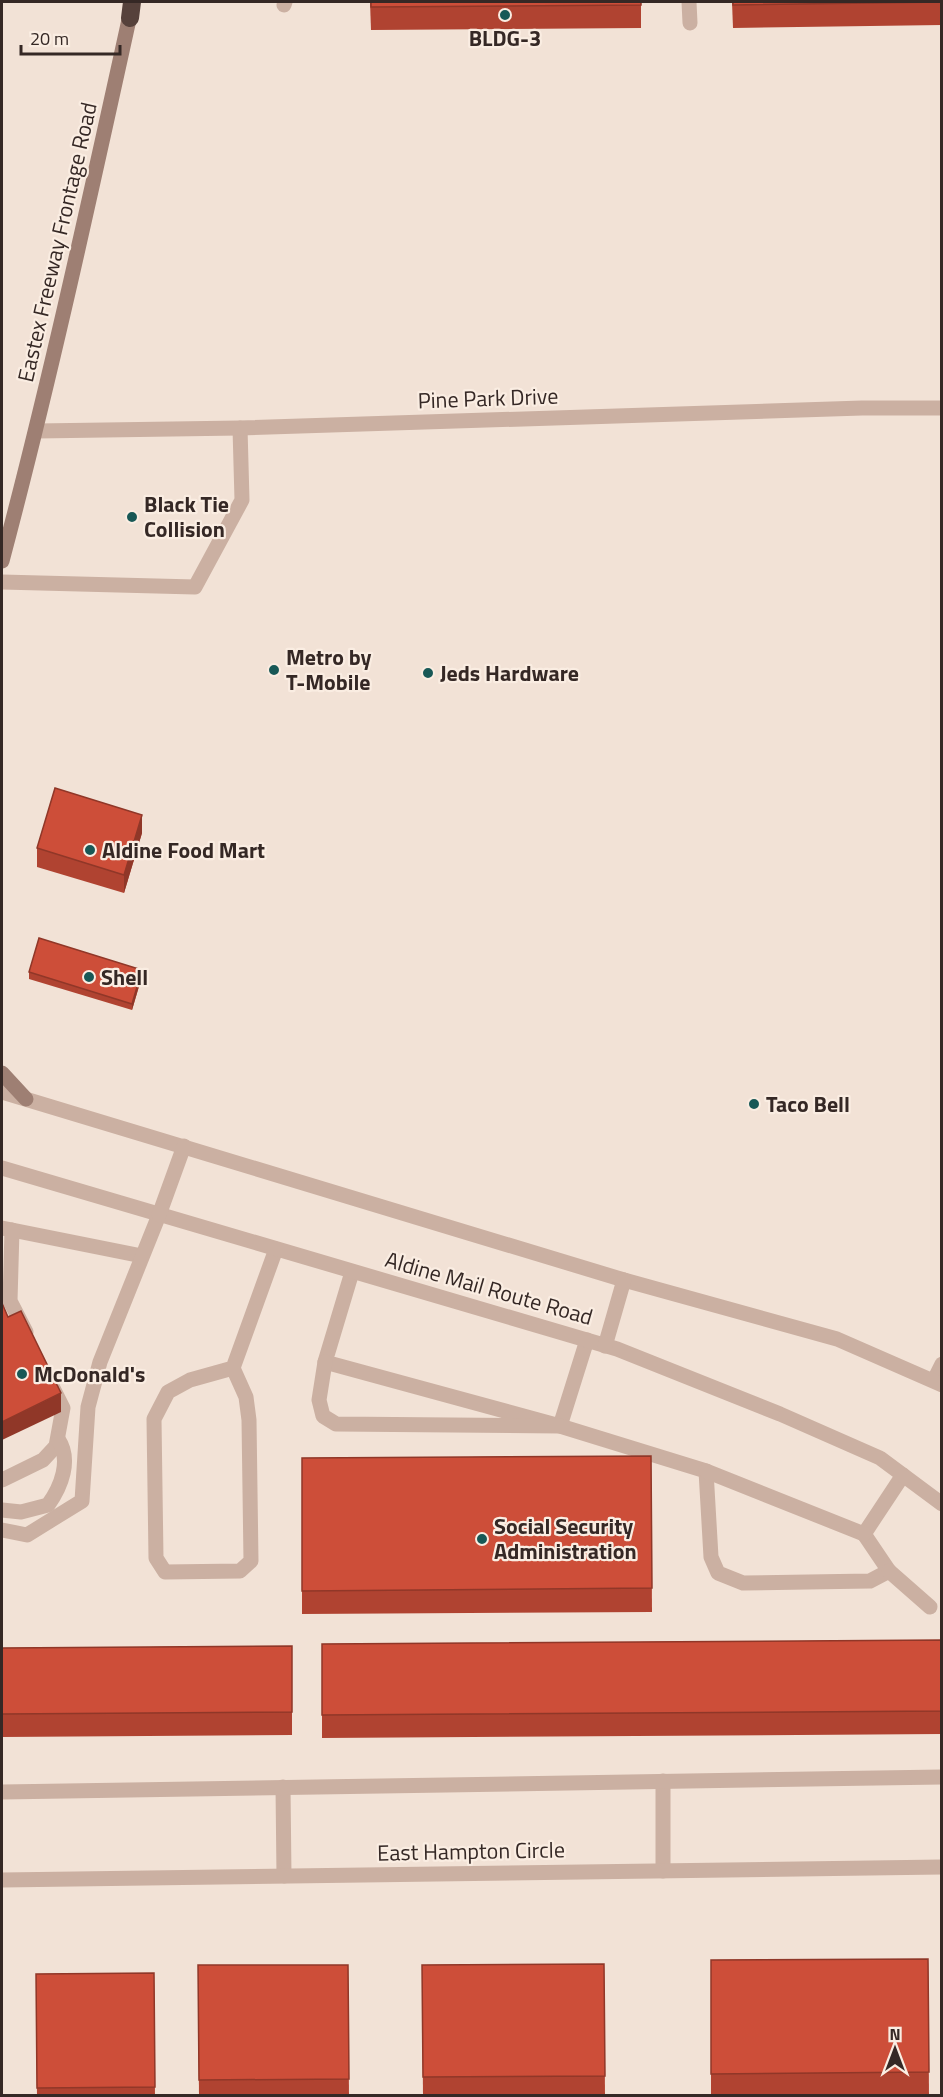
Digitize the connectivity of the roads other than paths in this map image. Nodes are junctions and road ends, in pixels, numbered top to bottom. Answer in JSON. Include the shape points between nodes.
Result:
{"nodes":[{"id":1,"x":689,"y":2,"type":"edge"},
{"id":2,"x":132,"y":7,"type":"edge"},
{"id":3,"x":690,"y":23,"type":"dead end"},
{"id":4,"x":942,"y":408,"type":"edge"},
{"id":5,"x":240,"y":428,"type":"junction"},
{"id":6,"x":37,"y":431,"type":"junction"},
{"id":7,"x":2,"y":561,"type":"edge"},
{"id":8,"x":2,"y":582,"type":"edge"},
{"id":9,"x":2,"y":1073,"type":"edge"},
{"id":10,"x":2,"y":1092,"type":"edge"},
{"id":11,"x":26,"y":1099,"type":"junction"},
{"id":12,"x":184,"y":1146,"type":"junction"},
{"id":13,"x":2,"y":1168,"type":"edge"},
{"id":14,"x":159,"y":1215,"type":"junction"},
{"id":15,"x":7,"y":1229,"type":"edge"},
{"id":16,"x":276,"y":1249,"type":"junction"},
{"id":17,"x":142,"y":1256,"type":"junction"},
{"id":18,"x":352,"y":1272,"type":"junction"},
{"id":19,"x":624,"y":1280,"type":"junction"},
{"id":20,"x":587,"y":1340,"type":"junction"},
{"id":21,"x":605,"y":1346,"type":"junction"},
{"id":22,"x":34,"y":1350,"type":"edge"},
{"id":23,"x":325,"y":1362,"type":"junction"},
{"id":24,"x":942,"y":1364,"type":"edge"},
{"id":25,"x":233,"y":1368,"type":"junction"},
{"id":26,"x":44,"y":1369,"type":"edge"},
{"id":27,"x":938,"y":1382,"type":"edge"},
{"id":28,"x":560,"y":1426,"type":"junction"},
{"id":29,"x":58,"y":1439,"type":"junction"},
{"id":30,"x":706,"y":1470,"type":"junction"},
{"id":31,"x":903,"y":1475,"type":"junction"},
{"id":32,"x":2,"y":1480,"type":"edge"},
{"id":33,"x":942,"y":1504,"type":"edge"},
{"id":34,"x":2,"y":1510,"type":"edge"},
{"id":35,"x":2,"y":1530,"type":"edge"},
{"id":36,"x":864,"y":1534,"type":"junction"},
{"id":37,"x":889,"y":1570,"type":"junction"},
{"id":38,"x":930,"y":1607,"type":"dead end"},
{"id":39,"x":942,"y":1777,"type":"edge"},
{"id":40,"x":663,"y":1781,"type":"junction"},
{"id":41,"x":283,"y":1788,"type":"junction"},
{"id":42,"x":2,"y":1792,"type":"edge"},
{"id":43,"x":942,"y":1868,"type":"edge"},
{"id":44,"x":663,"y":1871,"type":"junction"},
{"id":45,"x":284,"y":1876,"type":"junction"},
{"id":46,"x":2,"y":1880,"type":"edge"}],
"edges":[{"from":1,"to":3,"type":"street"},
{"from":2,"to":6,"type":"main road","name":"Eastex Freeway Frontage Road"},
{"from":4,"to":5,"type":"street","name":"Pine Park Drive"},
{"from":5,"to":6,"type":"street","name":"Pine Park Drive"},
{"from":5,"to":8,"type":"street","via":[[242,500],[195,587]]},
{"from":6,"to":7,"type":"main road","name":"Eastex Freeway Frontage Road"},
{"from":9,"to":11,"type":"main road"},
{"from":10,"to":11,"type":"street","name":"Aldine Mail Route Road"},
{"from":11,"to":12,"type":"street","name":"Aldine Mail Route Road"},
{"from":12,"to":14,"type":"street"},
{"from":12,"to":19,"type":"street","name":"Aldine Mail Route Road"},
{"from":13,"to":14,"type":"street","name":"Aldine Mail Route Road"},
{"from":14,"to":16,"type":"street","name":"Aldine Mail Route Road"},
{"from":14,"to":17,"type":"street"},
{"from":15,"to":17,"type":"street"},
{"from":15,"to":22,"type":"street","via":[[10,1300]]},
{"from":16,"to":18,"type":"street","name":"Aldine Mail Route Road"},
{"from":16,"to":25,"type":"street"},
{"from":17,"to":35,"type":"street","via":[[100,1362],[88,1407],[82,1501],[27,1535]]},
{"from":18,"to":20,"type":"street","name":"Aldine Mail Route Road"},
{"from":18,"to":23,"type":"street"},
{"from":19,"to":21,"type":"street"},
{"from":19,"to":27,"type":"street","name":"Aldine Mail Route Road","via":[[837,1339]]},
{"from":20,"to":21,"type":"street","name":"Aldine Mail Route Road"},
{"from":20,"to":28,"type":"street"},
{"from":21,"to":31,"type":"street","name":"Aldine Mail Route Road","via":[[780,1414],[880,1458]]},
{"from":23,"to":28,"type":"street"},
{"from":23,"to":28,"type":"street","via":[[319,1400],[323,1416],[336,1424]]},
{"from":24,"to":27,"type":"street"},
{"from":25,"to":25,"type":"street","via":[[190,1380],[168,1392],[154,1419],[156,1558],[165,1572],[240,1571],[250,1561],[249,1420],[246,1397]]},
{"from":26,"to":29,"type":"street","via":[[63,1408]]},
{"from":28,"to":30,"type":"street"},
{"from":29,"to":32,"type":"street","via":[[42,1460]]},
{"from":29,"to":34,"type":"street","via":[[65,1449],[64,1464],[60,1489],[48,1506],[21,1512]]},
{"from":30,"to":36,"type":"street"},
{"from":30,"to":37,"type":"street","via":[[711,1557],[718,1573],[743,1583],[870,1581]]},
{"from":31,"to":33,"type":"street","name":"Aldine Mail Route Road"},
{"from":31,"to":36,"type":"street"},
{"from":36,"to":37,"type":"street"},
{"from":37,"to":38,"type":"street"},
{"from":39,"to":40,"type":"street"},
{"from":40,"to":41,"type":"street"},
{"from":40,"to":44,"type":"street"},
{"from":41,"to":42,"type":"street"},
{"from":41,"to":45,"type":"street"},
{"from":43,"to":44,"type":"street","name":"East Hampton Circle"},
{"from":44,"to":45,"type":"street","name":"East Hampton Circle"},
{"from":45,"to":46,"type":"street","name":"East Hampton Circle"}]}
